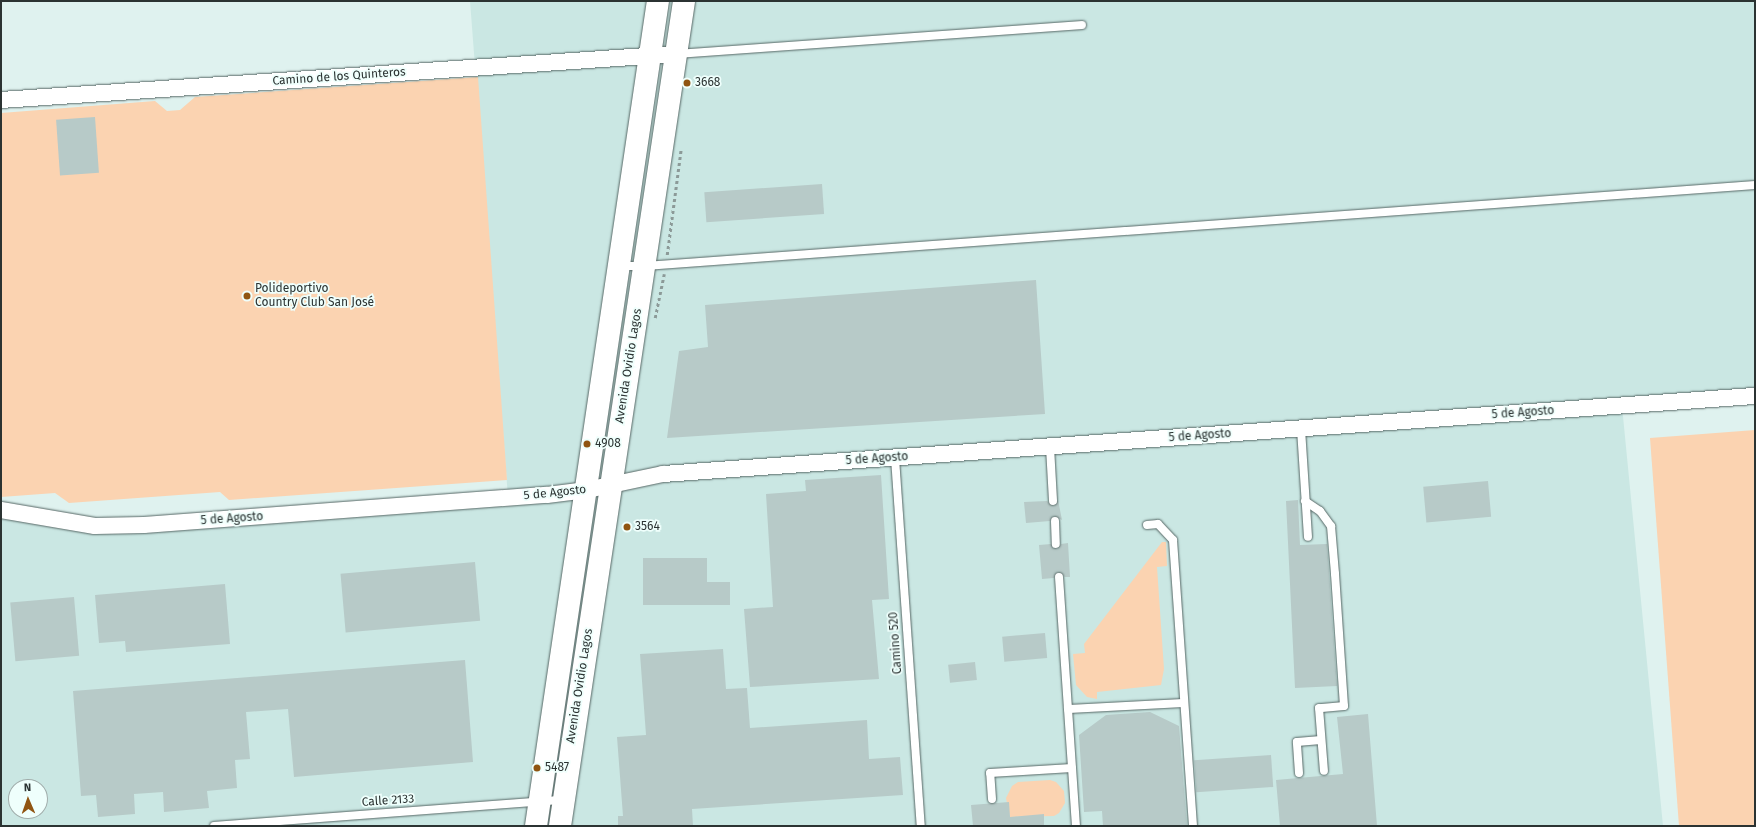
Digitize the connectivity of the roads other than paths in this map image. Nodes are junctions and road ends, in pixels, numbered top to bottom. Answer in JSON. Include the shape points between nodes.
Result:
{"nodes":[{"id":1,"x":658,"y":1,"type":"edge"},
{"id":2,"x":684,"y":1,"type":"edge"},
{"id":3,"x":1082,"y":25,"type":"dead end"},
{"id":4,"x":676,"y":54,"type":"junction"},
{"id":5,"x":650,"y":55,"type":"junction"},
{"id":6,"x":1,"y":100,"type":"edge"},
{"id":7,"x":1755,"y":185,"type":"edge"},
{"id":8,"x":619,"y":266,"type":"junction"},
{"id":9,"x":644,"y":266,"type":"junction"},
{"id":10,"x":1755,"y":396,"type":"edge"},
{"id":11,"x":1301,"y":429,"type":"junction"},
{"id":12,"x":1050,"y":447,"type":"junction"},
{"id":13,"x":896,"y":458,"type":"junction"},
{"id":14,"x":610,"y":484,"type":"junction"},
{"id":15,"x":587,"y":490,"type":"junction"},
{"id":16,"x":1053,"y":500,"type":"dead end"},
{"id":17,"x":1305,"y":501,"type":"junction"},
{"id":18,"x":1,"y":510,"type":"edge"},
{"id":19,"x":1055,"y":521,"type":"dead end"},
{"id":20,"x":1147,"y":525,"type":"dead end"},
{"id":21,"x":1308,"y":537,"type":"dead end"},
{"id":22,"x":1056,"y":544,"type":"dead end"},
{"id":23,"x":1059,"y":578,"type":"dead end"},
{"id":24,"x":1184,"y":703,"type":"junction"},
{"id":25,"x":1068,"y":709,"type":"junction"},
{"id":26,"x":1321,"y":740,"type":"junction"},
{"id":27,"x":1072,"y":768,"type":"junction"},
{"id":28,"x":1324,"y":771,"type":"dead end"},
{"id":29,"x":1299,"y":774,"type":"dead end"},
{"id":30,"x":992,"y":799,"type":"dead end"},
{"id":31,"x":563,"y":800,"type":"junction"},
{"id":32,"x":540,"y":802,"type":"junction"},
{"id":33,"x":287,"y":823,"type":"edge"},
{"id":34,"x":214,"y":826,"type":"edge"},
{"id":35,"x":536,"y":826,"type":"edge"},
{"id":36,"x":560,"y":826,"type":"edge"},
{"id":37,"x":921,"y":826,"type":"edge"},
{"id":38,"x":1076,"y":826,"type":"edge"},
{"id":39,"x":1193,"y":826,"type":"edge"}],
"edges":[{"from":1,"to":5,"type":"main road","name":"Avenida Ovidio Lagos"},
{"from":2,"to":4,"type":"main road","name":"Avenida Ovidio Lagos"},
{"from":3,"to":4,"type":"lane"},
{"from":4,"to":5,"type":"street","name":"Camino de los Quinteros"},
{"from":4,"to":9,"type":"main road","name":"Avenida Ovidio Lagos"},
{"from":5,"to":6,"type":"street","name":"Camino de los Quinteros"},
{"from":5,"to":8,"type":"main road","name":"Avenida Ovidio Lagos"},
{"from":7,"to":9,"type":"lane"},
{"from":8,"to":9,"type":"lane"},
{"from":8,"to":15,"type":"main road","name":"Avenida Ovidio Lagos"},
{"from":9,"to":14,"type":"main road","name":"Avenida Ovidio Lagos"},
{"from":10,"to":11,"type":"street","name":"5 de Agosto"},
{"from":11,"to":12,"type":"street","name":"5 de Agosto"},
{"from":11,"to":17,"type":"lane"},
{"from":12,"to":13,"type":"street","name":"5 de Agosto"},
{"from":12,"to":16,"type":"lane"},
{"from":13,"to":14,"type":"street","name":"5 de Agosto","via":[[663,474]]},
{"from":13,"to":37,"type":"lane","name":"Camino 520"},
{"from":14,"to":15,"type":"street","name":"5 de Agosto"},
{"from":14,"to":31,"type":"main road","name":"Avenida Ovidio Lagos"},
{"from":15,"to":18,"type":"street","name":"5 de Agosto","via":[[144,526],[95,526]]},
{"from":15,"to":32,"type":"main road","name":"Avenida Ovidio Lagos"},
{"from":17,"to":21,"type":"lane"},
{"from":17,"to":26,"type":"lane","via":[[1320,511],[1331,526],[1338,613],[1344,706],[1319,708]]},
{"from":19,"to":22,"type":"lane"},
{"from":20,"to":24,"type":"lane","via":[[1158,524],[1173,540]]},
{"from":23,"to":25,"type":"lane"},
{"from":24,"to":25,"type":"lane"},
{"from":24,"to":39,"type":"lane"},
{"from":25,"to":27,"type":"lane"},
{"from":26,"to":28,"type":"lane"},
{"from":26,"to":29,"type":"lane","via":[[1297,742]]},
{"from":27,"to":30,"type":"lane","via":[[990,773]]},
{"from":27,"to":38,"type":"lane"},
{"from":31,"to":32,"type":"lane","name":"Calle 2133"},
{"from":31,"to":36,"type":"main road","name":"Avenida Ovidio Lagos"},
{"from":32,"to":33,"type":"lane","name":"Calle 2133"},
{"from":32,"to":35,"type":"main road","name":"Avenida Ovidio Lagos"},
{"from":33,"to":34,"type":"lane","name":"Calle 2133"}]}
